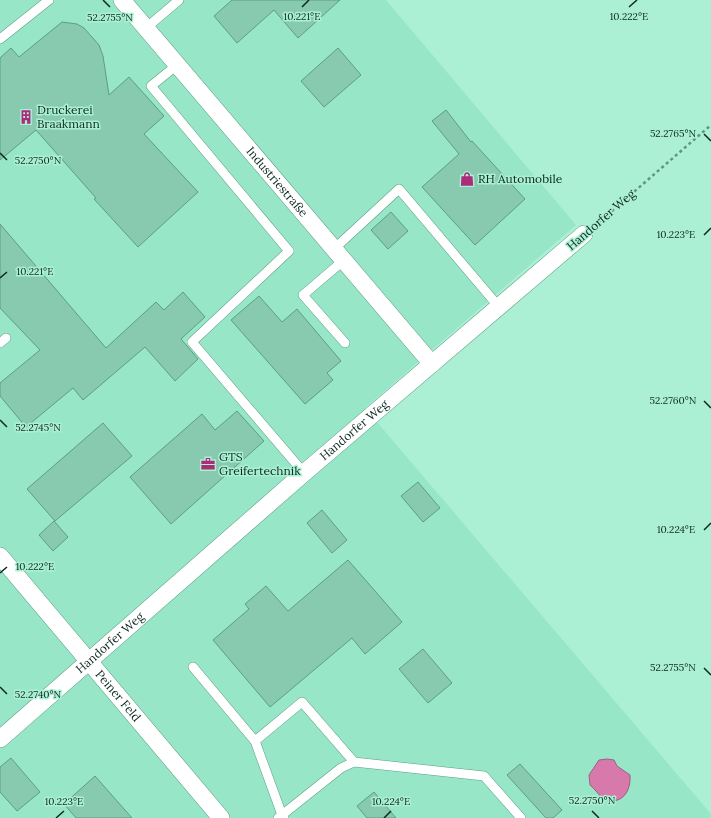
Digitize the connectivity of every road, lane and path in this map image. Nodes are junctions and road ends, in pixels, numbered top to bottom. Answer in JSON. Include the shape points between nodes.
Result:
{"nodes":[{"id":1,"x":49,"y":0,"type":"edge"},
{"id":2,"x":122,"y":0,"type":"edge"},
{"id":3,"x":179,"y":0,"type":"edge"},
{"id":4,"x":146,"y":28,"type":"junction"},
{"id":5,"x":0,"y":39,"type":"edge"},
{"id":6,"x":177,"y":65,"type":"junction"},
{"id":7,"x":711,"y":125,"type":"edge"},
{"id":8,"x":584,"y":234,"type":"joint"},
{"id":9,"x":339,"y":255,"type":"junction"},
{"id":10,"x":499,"y":307,"type":"junction"},
{"id":11,"x":345,"y":343,"type":"dead end"},
{"id":12,"x":432,"y":364,"type":"junction"},
{"id":13,"x":304,"y":473,"type":"junction"},
{"id":14,"x":0,"y":556,"type":"edge"},
{"id":15,"x":90,"y":661,"type":"junction"},
{"id":16,"x":193,"y":667,"type":"dead end"},
{"id":17,"x":0,"y":739,"type":"edge"},
{"id":18,"x":255,"y":741,"type":"junction"},
{"id":19,"x":354,"y":762,"type":"junction"},
{"id":20,"x":281,"y":817,"type":"edge"},
{"id":21,"x":221,"y":818,"type":"edge"},
{"id":22,"x":521,"y":818,"type":"edge"}],
"edges":[{"from":1,"to":5,"type":"lane"},
{"from":2,"to":4,"type":"street","name":"Industriestraße"},
{"from":3,"to":4,"type":"lane"},
{"from":4,"to":6,"type":"street","name":"Industriestraße"},
{"from":6,"to":9,"type":"street","name":"Industriestraße"},
{"from":6,"to":13,"type":"lane","via":[[151,86],[289,251],[192,342]]},
{"from":7,"to":8,"type":"path","name":"Handorfer Weg"},
{"from":8,"to":10,"type":"street","name":"Handorfer Weg"},
{"from":9,"to":10,"type":"lane","via":[[399,189]]},
{"from":9,"to":11,"type":"lane","via":[[303,295]]},
{"from":9,"to":12,"type":"street","name":"Industriestraße"},
{"from":10,"to":12,"type":"street","name":"Handorfer Weg"},
{"from":12,"to":13,"type":"street","name":"Handorfer Weg"},
{"from":13,"to":15,"type":"street","name":"Handorfer Weg"},
{"from":14,"to":15,"type":"street","name":"Peiner Feld"},
{"from":15,"to":17,"type":"street","name":"Handorfer Weg"},
{"from":15,"to":21,"type":"street","name":"Peiner Feld"},
{"from":16,"to":18,"type":"lane"},
{"from":18,"to":19,"type":"lane","via":[[302,702]]},
{"from":18,"to":20,"type":"lane"},
{"from":19,"to":20,"type":"lane","via":[[341,768]]},
{"from":19,"to":22,"type":"lane","via":[[484,776]]}]}
